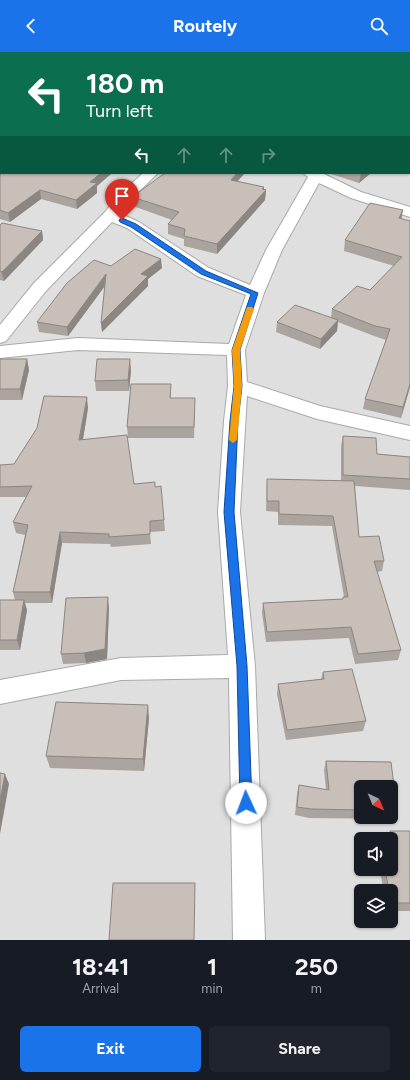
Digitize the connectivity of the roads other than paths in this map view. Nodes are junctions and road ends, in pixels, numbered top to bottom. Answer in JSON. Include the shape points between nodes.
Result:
{"nodes":[{"id":1,"x":150,"y":174,"type":"edge"},
{"id":2,"x":312,"y":175,"type":"edge"},
{"id":3,"x":410,"y":212,"type":"edge"},
{"id":4,"x":110,"y":215,"type":"junction"},
{"id":5,"x":254,"y":293,"type":"junction"},
{"id":6,"x":0,"y":337,"type":"edge"},
{"id":7,"x":236,"y":350,"type":"junction"},
{"id":8,"x":0,"y":352,"type":"edge"},
{"id":9,"x":238,"y":386,"type":"junction"},
{"id":10,"x":410,"y":432,"type":"edge"},
{"id":11,"x":242,"y":666,"type":"junction"},
{"id":12,"x":0,"y":692,"type":"edge"},
{"id":13,"x":249,"y":940,"type":"edge"}],
"edges":[{"from":1,"to":4,"type":"street"},
{"from":2,"to":3,"type":"street","via":[[356,195]]},
{"from":2,"to":5,"type":"street"},
{"from":4,"to":5,"type":"street","via":[[133,225],[203,272]]},
{"from":4,"to":6,"type":"street","via":[[40,287]]},
{"from":5,"to":7,"type":"street"},
{"from":7,"to":8,"type":"street","via":[[78,344]]},
{"from":7,"to":9,"type":"street"},
{"from":9,"to":10,"type":"street","via":[[317,412]]},
{"from":9,"to":11,"type":"street","via":[[229,512]]},
{"from":11,"to":12,"type":"street","via":[[121,669]]},
{"from":11,"to":13,"type":"street"}]}
